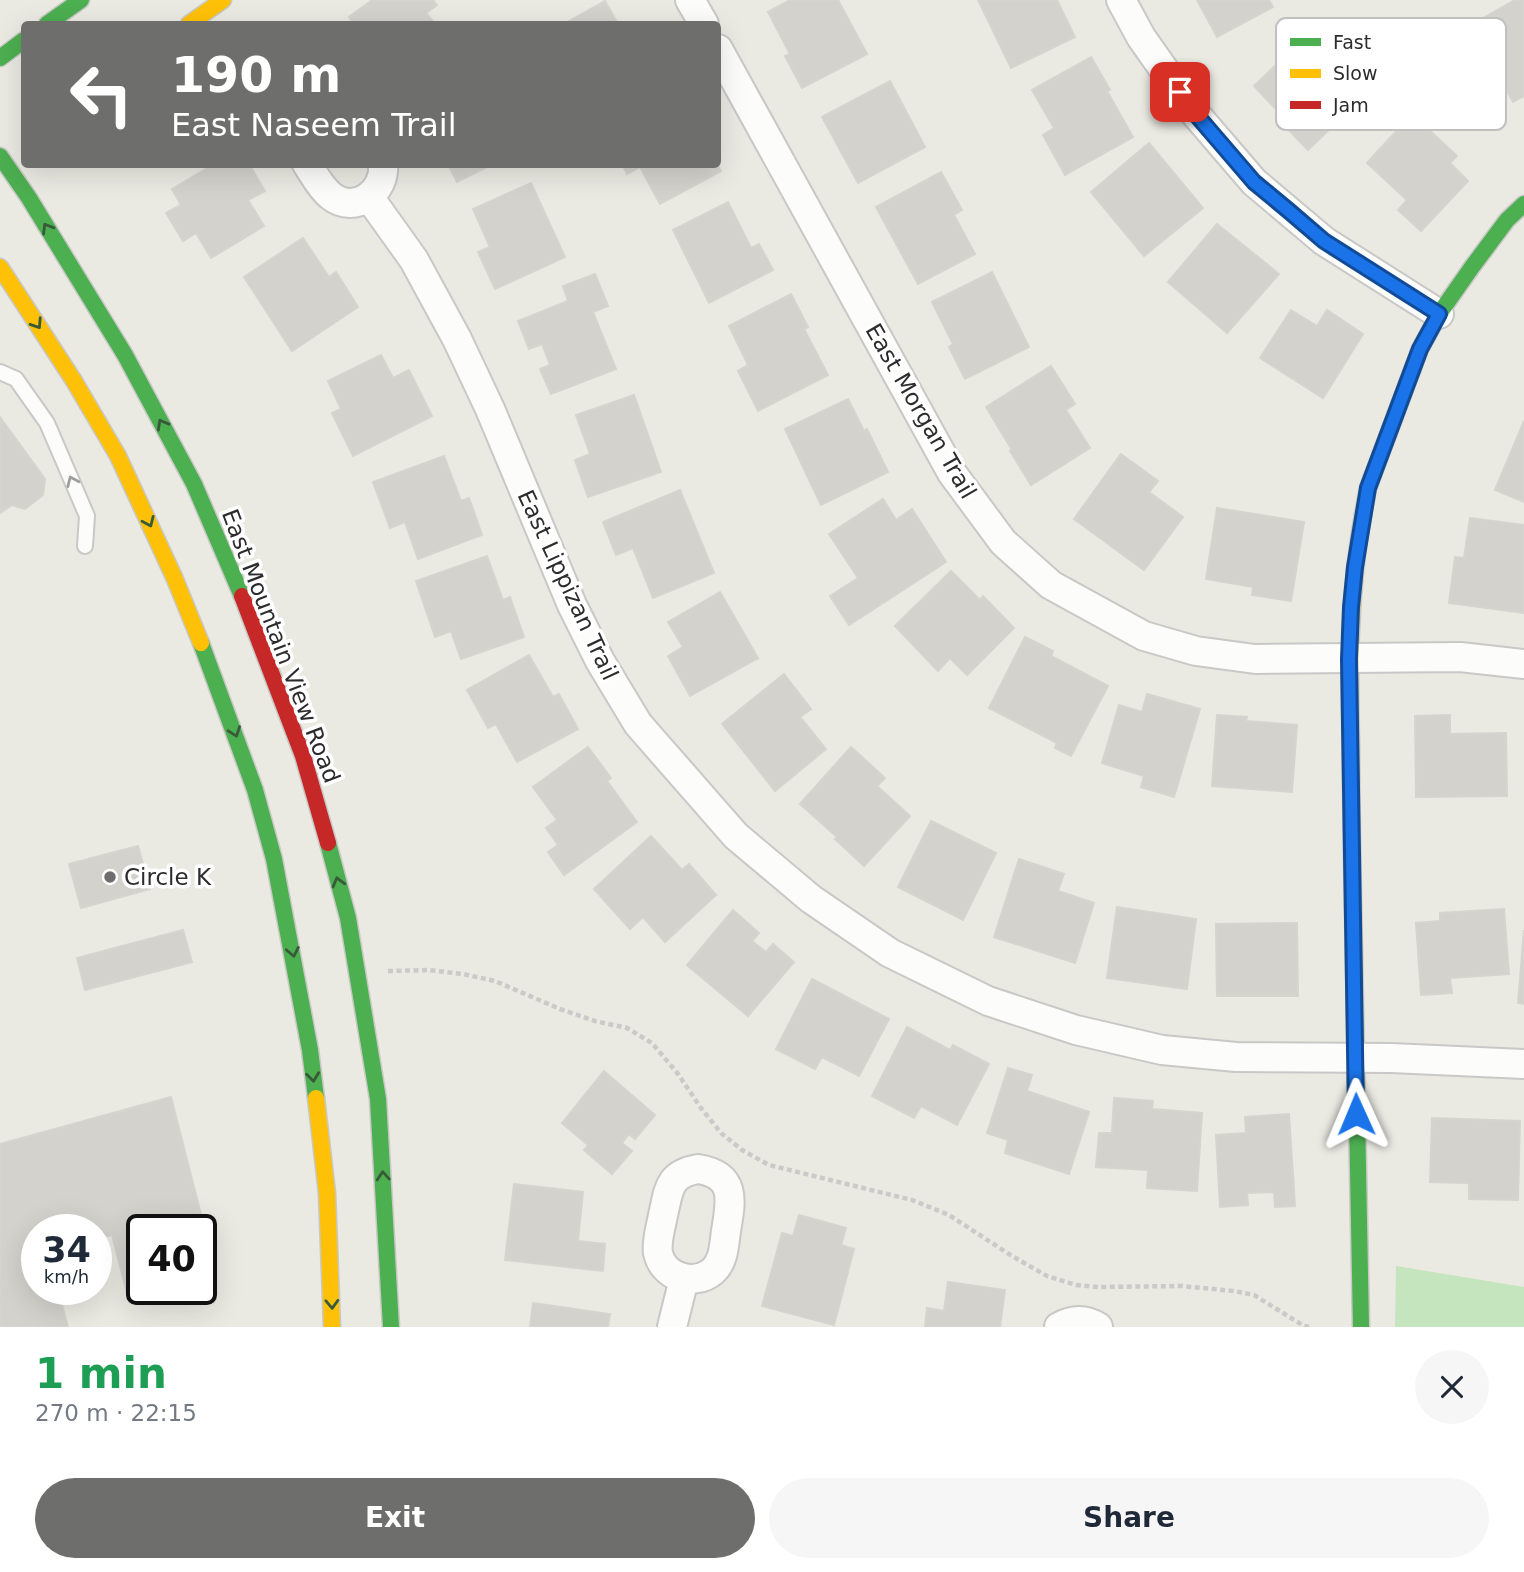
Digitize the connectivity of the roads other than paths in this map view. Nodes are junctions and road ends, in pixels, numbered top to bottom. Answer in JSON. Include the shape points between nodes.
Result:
{"nodes":[{"id":1,"x":81,"y":0,"type":"edge"},
{"id":2,"x":223,"y":0,"type":"edge"},
{"id":3,"x":690,"y":0,"type":"edge"},
{"id":4,"x":1121,"y":0,"type":"edge"},
{"id":5,"x":51,"y":21,"type":"edge"},
{"id":6,"x":193,"y":21,"type":"edge"},
{"id":7,"x":702,"y":21,"type":"edge"},
{"id":8,"x":21,"y":42,"type":"edge"},
{"id":9,"x":721,"y":54,"type":"edge"},
{"id":10,"x":0,"y":58,"type":"edge"},
{"id":11,"x":4,"y":158,"type":"edge"},
{"id":12,"x":310,"y":168,"type":"edge"},
{"id":13,"x":383,"y":168,"type":"edge"},
{"id":14,"x":369,"y":197,"type":"junction"},
{"id":15,"x":1524,"y":204,"type":"edge"},
{"id":16,"x":0,"y":267,"type":"edge"},
{"id":17,"x":1439,"y":314,"type":"junction"},
{"id":18,"x":0,"y":372,"type":"edge"},
{"id":19,"x":85,"y":546,"type":"dead end"},
{"id":20,"x":1349,"y":659,"type":"junction"},
{"id":21,"x":1524,"y":664,"type":"edge"},
{"id":22,"x":1355,"y":1058,"type":"junction"},
{"id":23,"x":1524,"y":1065,"type":"edge"},
{"id":24,"x":684,"y":1279,"type":"dead end"},
{"id":25,"x":332,"y":1327,"type":"edge"},
{"id":26,"x":391,"y":1327,"type":"edge"},
{"id":27,"x":672,"y":1327,"type":"edge"},
{"id":28,"x":1059,"y":1327,"type":"edge"},
{"id":29,"x":1098,"y":1327,"type":"edge"},
{"id":30,"x":1361,"y":1327,"type":"edge"}],
"edges":[{"from":1,"to":5,"type":"main road"},
{"from":2,"to":6,"type":"main road"},
{"from":3,"to":7,"type":"street"},
{"from":4,"to":17,"type":"street","via":[[1193,111],[1254,182],[1324,241]]},
{"from":8,"to":10,"type":"main road"},
{"from":9,"to":20,"type":"street","name":"East Morgan Trail","via":[[952,473],[1003,542],[1051,585],[1144,636],[1196,651],[1255,659]]},
{"from":26,"to":11,"type":"main road","name":"East Mountain View Road","one_way":true,"via":[[378,1099],[348,918],[303,756],[247,605],[188,472],[125,355]]},
{"from":12,"to":14,"type":"street","via":[[341,202]]},
{"from":13,"to":14,"type":"street","via":[[380,186]]},
{"from":14,"to":22,"type":"street","name":"East Lippizan Trail","via":[[414,260],[457,339],[600,661],[638,724],[736,836],[811,900],[890,953],[988,1002],[1076,1030],[1162,1050],[1236,1058]]},
{"from":15,"to":17,"type":"main road","via":[[1507,220]]},
{"from":16,"to":25,"type":"main road","one_way":true,"via":[[74,381],[145,511],[255,790],[276,871],[310,1050],[327,1193]]},
{"from":17,"to":20,"type":"main road","via":[[1420,349],[1368,488],[1356,559]]},
{"from":19,"to":18,"type":"lane","one_way":true,"via":[[88,516],[47,423],[16,379]]},
{"from":20,"to":21,"type":"street","name":"East Morgan Trail","via":[[1460,657]]},
{"from":20,"to":22,"type":"main road"},
{"from":22,"to":23,"type":"street","name":"East Lippizan Trail"},
{"from":22,"to":30,"type":"main road"},
{"from":24,"to":27,"type":"street"},
{"from":28,"to":29,"type":"street","via":[[1076,1320]]}]}
